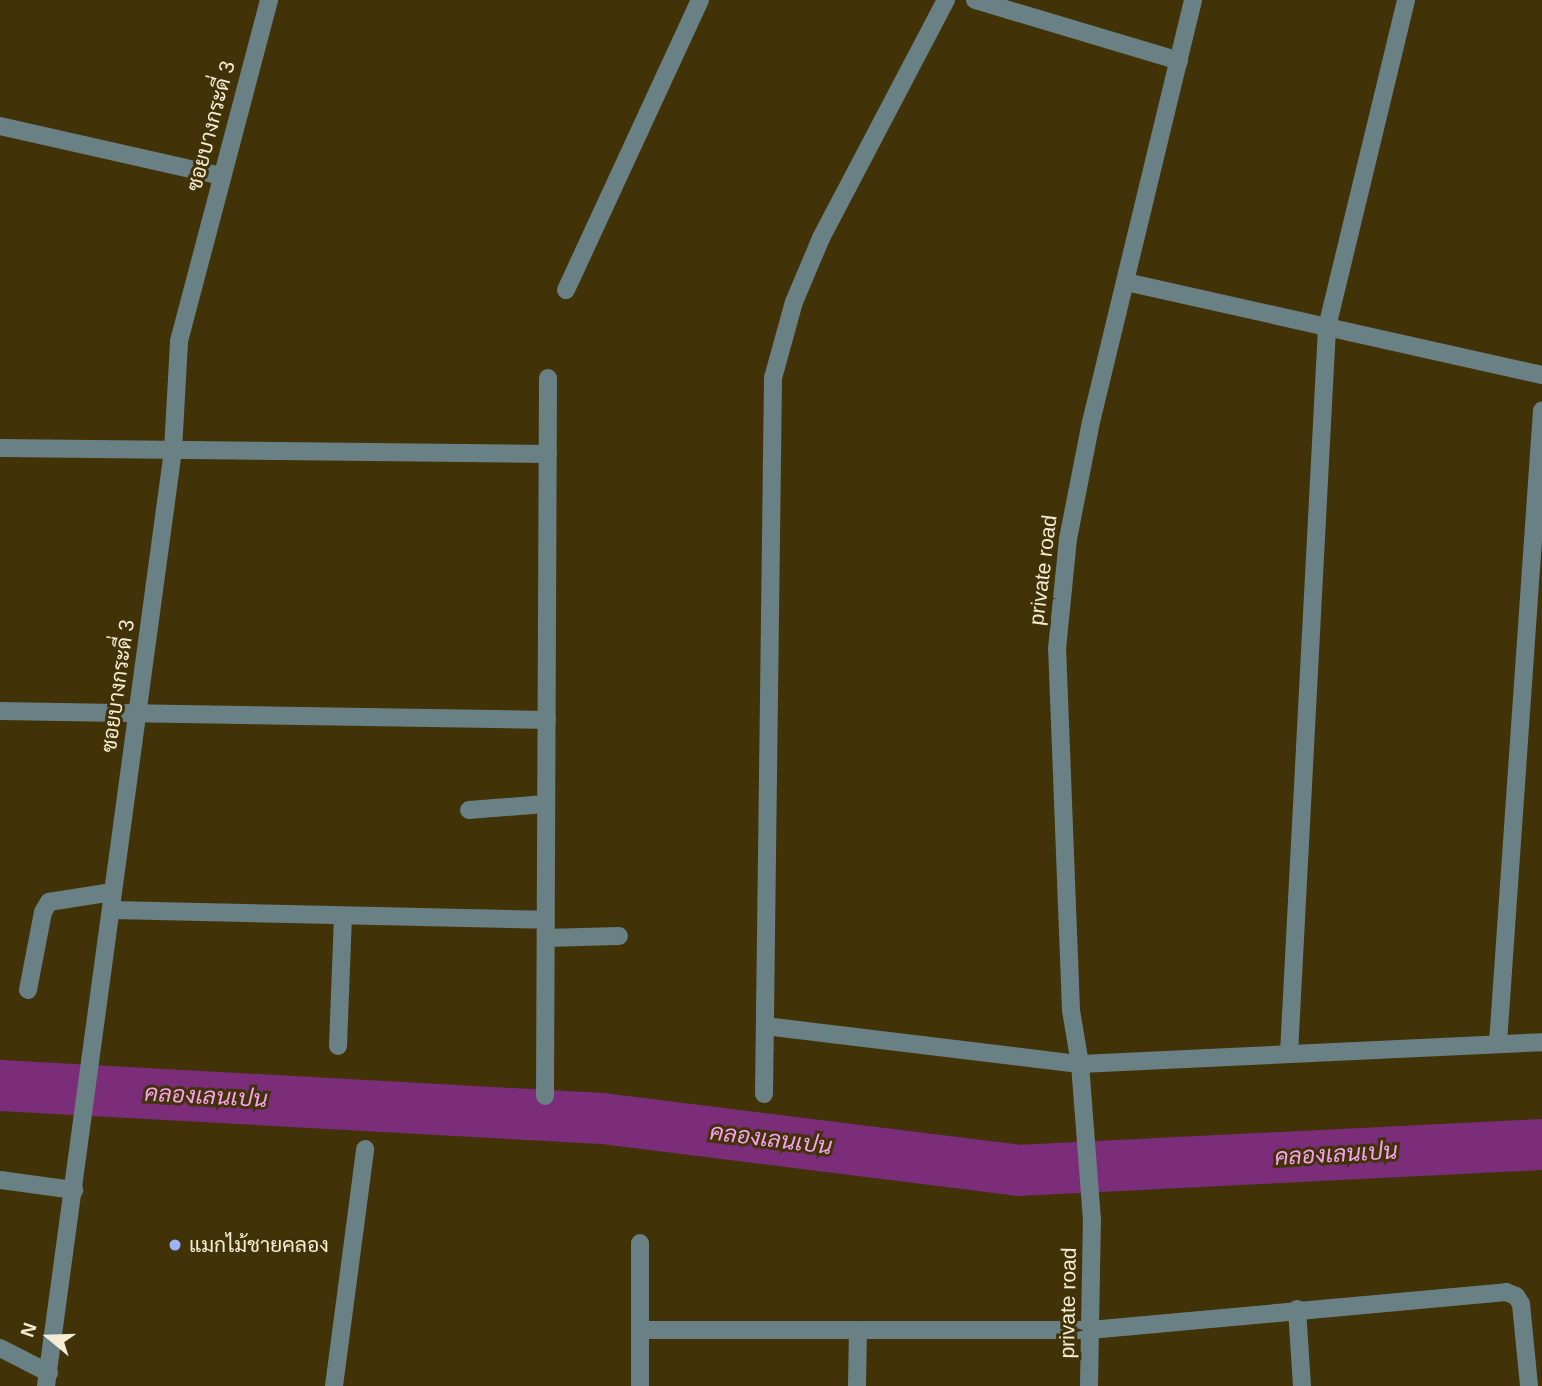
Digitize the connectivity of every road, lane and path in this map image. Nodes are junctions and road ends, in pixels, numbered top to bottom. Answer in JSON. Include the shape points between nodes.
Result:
{"nodes":[{"id":1,"x":269,"y":0,"type":"edge"},
{"id":2,"x":700,"y":0,"type":"edge"},
{"id":3,"x":946,"y":0,"type":"edge"},
{"id":4,"x":975,"y":0,"type":"edge"},
{"id":5,"x":1193,"y":0,"type":"edge"},
{"id":6,"x":1406,"y":0,"type":"edge"},
{"id":7,"x":1179,"y":61,"type":"junction"},
{"id":8,"x":0,"y":126,"type":"edge"},
{"id":9,"x":220,"y":176,"type":"junction"},
{"id":10,"x":1126,"y":282,"type":"junction"},
{"id":11,"x":566,"y":290,"type":"dead end"},
{"id":12,"x":1327,"y":327,"type":"junction"},
{"id":13,"x":1542,"y":375,"type":"edge"},
{"id":14,"x":548,"y":379,"type":"dead end"},
{"id":15,"x":1542,"y":411,"type":"edge"},
{"id":16,"x":0,"y":448,"type":"edge"},
{"id":17,"x":173,"y":450,"type":"junction"},
{"id":18,"x":548,"y":454,"type":"junction"},
{"id":19,"x":0,"y":711,"type":"edge"},
{"id":20,"x":137,"y":714,"type":"junction"},
{"id":21,"x":547,"y":720,"type":"junction"},
{"id":22,"x":546,"y":804,"type":"junction"},
{"id":23,"x":470,"y":810,"type":"dead end"},
{"id":24,"x":112,"y":892,"type":"junction"},
{"id":25,"x":112,"y":910,"type":"junction"},
{"id":26,"x":343,"y":916,"type":"junction"},
{"id":27,"x":546,"y":920,"type":"junction"},
{"id":28,"x":619,"y":936,"type":"dead end"},
{"id":29,"x":546,"y":939,"type":"junction"},
{"id":30,"x":28,"y":990,"type":"dead end"},
{"id":31,"x":765,"y":1026,"type":"junction"},
{"id":32,"x":1542,"y":1042,"type":"edge"},
{"id":33,"x":1498,"y":1043,"type":"junction"},
{"id":34,"x":338,"y":1046,"type":"dead end"},
{"id":35,"x":1289,"y":1054,"type":"junction"},
{"id":36,"x":1080,"y":1064,"type":"junction"},
{"id":37,"x":764,"y":1094,"type":"dead end"},
{"id":38,"x":545,"y":1096,"type":"dead end"},
{"id":39,"x":365,"y":1149,"type":"dead end"},
{"id":40,"x":0,"y":1180,"type":"edge"},
{"id":41,"x":74,"y":1190,"type":"junction"},
{"id":42,"x":640,"y":1243,"type":"dead end"},
{"id":43,"x":1297,"y":1309,"type":"junction"},
{"id":44,"x":641,"y":1330,"type":"junction"},
{"id":45,"x":858,"y":1330,"type":"junction"},
{"id":46,"x":1090,"y":1330,"type":"junction"},
{"id":47,"x":0,"y":1348,"type":"edge"},
{"id":48,"x":47,"y":1380,"type":"edge"},
{"id":49,"x":334,"y":1386,"type":"edge"},
{"id":50,"x":640,"y":1386,"type":"edge"},
{"id":51,"x":857,"y":1386,"type":"edge"},
{"id":52,"x":1089,"y":1386,"type":"edge"},
{"id":53,"x":1302,"y":1386,"type":"edge"},
{"id":54,"x":1529,"y":1386,"type":"edge"}],
"edges":[{"from":1,"to":9,"type":"street","name":"ซอยบางกระดี่ 3"},
{"from":2,"to":11,"type":"street"},
{"from":3,"to":31,"type":"street","via":[[821,238],[794,302],[773,378]]},
{"from":4,"to":7,"type":"street"},
{"from":5,"to":7,"type":"street","name":"private road"},
{"from":6,"to":12,"type":"street"},
{"from":7,"to":10,"type":"street","name":"private road"},
{"from":8,"to":9,"type":"street"},
{"from":9,"to":17,"type":"street","name":"ซอยบางกระดี่ 3","via":[[179,341]]},
{"from":10,"to":12,"type":"street"},
{"from":10,"to":36,"type":"street","name":"private road","via":[[1071,526],[1056,649],[1071,1010]]},
{"from":12,"to":13,"type":"street"},
{"from":12,"to":35,"type":"street"},
{"from":14,"to":18,"type":"street"},
{"from":15,"to":33,"type":"street"},
{"from":16,"to":17,"type":"street"},
{"from":17,"to":18,"type":"street"},
{"from":17,"to":20,"type":"street","name":"ซอยบางกระดี่ 3"},
{"from":18,"to":21,"type":"street"},
{"from":19,"to":20,"type":"street"},
{"from":20,"to":21,"type":"street"},
{"from":20,"to":24,"type":"street","name":"ซอยบางกระดี่ 3"},
{"from":21,"to":22,"type":"street"},
{"from":22,"to":23,"type":"street"},
{"from":22,"to":27,"type":"street"},
{"from":24,"to":25,"type":"street","name":"ซอยบางกระดี่ 3"},
{"from":24,"to":30,"type":"street","via":[[48,902]]},
{"from":25,"to":26,"type":"street"},
{"from":25,"to":41,"type":"street","name":"ซอยบางกระดี่ 3"},
{"from":26,"to":27,"type":"street"},
{"from":26,"to":34,"type":"street"},
{"from":27,"to":29,"type":"street"},
{"from":28,"to":29,"type":"street"},
{"from":29,"to":38,"type":"street"},
{"from":31,"to":36,"type":"street"},
{"from":31,"to":37,"type":"street"},
{"from":32,"to":33,"type":"street"},
{"from":33,"to":35,"type":"street"},
{"from":35,"to":36,"type":"street"},
{"from":36,"to":46,"type":"street","name":"private road","via":[[1092,1220]]},
{"from":39,"to":49,"type":"street"},
{"from":40,"to":41,"type":"street"},
{"from":41,"to":48,"type":"street","name":"ซอยบางกระดี่ 3"},
{"from":42,"to":44,"type":"street"},
{"from":43,"to":46,"type":"street"},
{"from":43,"to":53,"type":"street"},
{"from":43,"to":54,"type":"street","via":[[1506,1292],[1521,1304]]},
{"from":44,"to":45,"type":"street"},
{"from":44,"to":50,"type":"street"},
{"from":45,"to":46,"type":"street"},
{"from":45,"to":51,"type":"street"},
{"from":46,"to":52,"type":"street","name":"private road"},
{"from":47,"to":48,"type":"street"}]}
